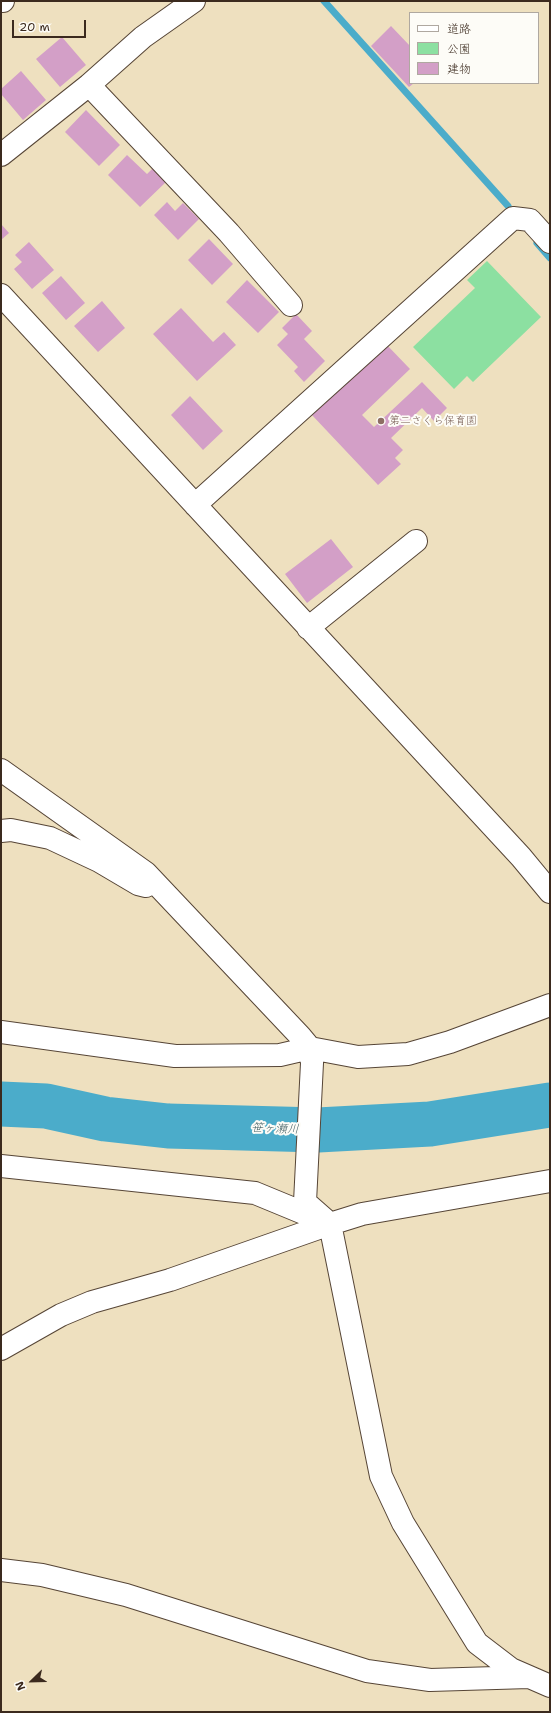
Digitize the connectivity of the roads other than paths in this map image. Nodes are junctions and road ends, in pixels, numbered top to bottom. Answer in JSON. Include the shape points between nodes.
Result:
{"nodes":[{"id":1,"x":194,"y":1,"type":"edge"},
{"id":2,"x":89,"y":85,"type":"junction"},
{"id":3,"x":1,"y":155,"type":"edge"},
{"id":4,"x":550,"y":242,"type":"edge"},
{"id":5,"x":1,"y":295,"type":"edge"},
{"id":6,"x":291,"y":305,"type":"dead end"},
{"id":7,"x":195,"y":505,"type":"junction"},
{"id":8,"x":416,"y":542,"type":"dead end"},
{"id":9,"x":308,"y":628,"type":"junction"},
{"id":10,"x":1,"y":770,"type":"edge"},
{"id":11,"x":1,"y":831,"type":"edge"},
{"id":12,"x":159,"y":889,"type":"junction"},
{"id":13,"x":550,"y":892,"type":"edge"},
{"id":14,"x":550,"y":1005,"type":"edge"},
{"id":15,"x":1,"y":1032,"type":"edge"},
{"id":16,"x":311,"y":1055,"type":"junction"},
{"id":17,"x":1,"y":1166,"type":"edge"},
{"id":18,"x":550,"y":1181,"type":"edge"},
{"id":19,"x":330,"y":1224,"type":"junction"},
{"id":20,"x":1,"y":1348,"type":"edge"},
{"id":21,"x":1,"y":1570,"type":"edge"},
{"id":22,"x":541,"y":1682,"type":"edge"}],
"edges":[{"from":1,"to":2,"type":"street","via":[[143,36]]},
{"from":2,"to":3,"type":"street"},
{"from":2,"to":6,"type":"street","via":[[229,233]]},
{"from":4,"to":7,"type":"street","via":[[530,220],[513,218]]},
{"from":5,"to":7,"type":"street"},
{"from":7,"to":9,"type":"street"},
{"from":8,"to":9,"type":"street"},
{"from":9,"to":13,"type":"street","via":[[516,851]]},
{"from":10,"to":12,"type":"street","via":[[146,873]]},
{"from":11,"to":12,"type":"street","via":[[11,830],[50,838],[99,861],[138,884]]},
{"from":12,"to":16,"type":"street","via":[[300,1036]]},
{"from":14,"to":16,"type":"street","via":[[450,1042],[408,1054],[358,1057]]},
{"from":15,"to":16,"type":"street","via":[[175,1056]]},
{"from":16,"to":19,"type":"street","via":[[305,1202]]},
{"from":17,"to":19,"type":"street","via":[[255,1193]]},
{"from":18,"to":19,"type":"street","via":[[362,1214]]},
{"from":19,"to":20,"type":"street","via":[[170,1280],[92,1302]]},
{"from":19,"to":22,"type":"street","via":[[381,1476],[403,1522],[477,1643],[511,1669]]},
{"from":21,"to":22,"type":"street","via":[[42,1575],[126,1595],[367,1671],[430,1680]]}]}
